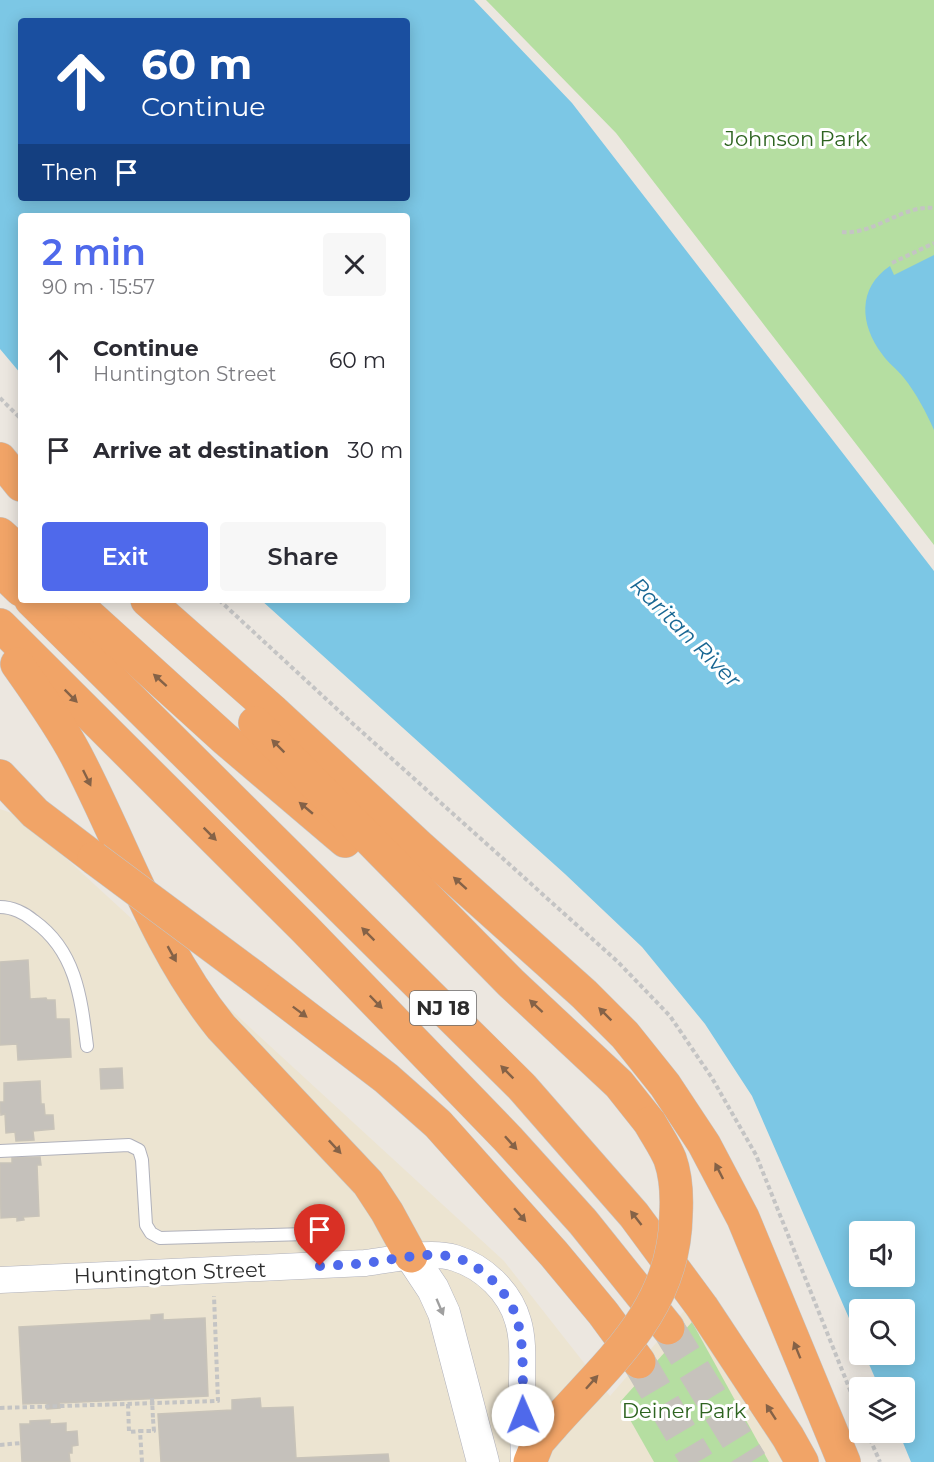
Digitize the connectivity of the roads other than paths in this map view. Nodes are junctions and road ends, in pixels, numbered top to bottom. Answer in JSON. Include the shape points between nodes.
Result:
{"nodes":[{"id":1,"x":0,"y":459,"type":"edge"},
{"id":2,"x":18,"y":481,"type":"edge"},
{"id":3,"x":0,"y":534,"type":"edge"},
{"id":4,"x":18,"y":550,"type":"edge"},
{"id":5,"x":0,"y":570,"type":"edge"},
{"id":6,"x":18,"y":587,"type":"edge"},
{"id":7,"x":34,"y":603,"type":"edge"},
{"id":8,"x":75,"y":603,"type":"edge"},
{"id":9,"x":135,"y":603,"type":"edge"},
{"id":10,"x":150,"y":603,"type":"edge"},
{"id":11,"x":0,"y":625,"type":"edge"},
{"id":12,"x":0,"y":640,"type":"edge"},
{"id":13,"x":0,"y":776,"type":"edge"},
{"id":14,"x":0,"y":796,"type":"edge"},
{"id":15,"x":35,"y":813,"type":"junction"},
{"id":16,"x":0,"y":908,"type":"edge"},
{"id":17,"x":511,"y":983,"type":"junction"},
{"id":18,"x":87,"y":1046,"type":"dead end"},
{"id":19,"x":0,"y":1151,"type":"edge"},
{"id":20,"x":306,"y":1233,"type":"dead end"},
{"id":21,"x":411,"y":1256,"type":"junction"},
{"id":22,"x":0,"y":1280,"type":"edge"},
{"id":23,"x":668,"y":1328,"type":"tunnel mouth"},
{"id":24,"x":639,"y":1362,"type":"tunnel mouth"},
{"id":25,"x":483,"y":1462,"type":"edge"},
{"id":26,"x":524,"y":1462,"type":"edge"},
{"id":27,"x":530,"y":1462,"type":"edge"},
{"id":28,"x":802,"y":1462,"type":"edge"},
{"id":29,"x":844,"y":1462,"type":"edge"}],
"edges":[{"from":1,"to":2,"type":"highway"},
{"from":3,"to":4,"type":"highway"},
{"from":5,"to":6,"type":"highway"},
{"from":28,"to":7,"type":"highway","number":"NJ 18","one_way":true,"via":[[702,1307],[634,1215],[522,1087]]},
{"from":17,"to":8,"type":"highway","one_way":true,"via":[[225,739]]},
{"from":17,"to":9,"type":"highway","one_way":true},
{"from":29,"to":10,"type":"highway","one_way":true,"via":[[743,1218],[705,1144],[625,1035],[584,993]]},
{"from":11,"to":23,"type":"highway","number":"NJ 18","one_way":true,"via":[[508,1138],[583,1222]]},
{"from":12,"to":21,"type":"highway","one_way":true,"via":[[54,716],[163,939],[200,1001],[368,1183]]},
{"from":13,"to":15,"type":"highway"},
{"from":14,"to":15,"type":"highway"},
{"from":15,"to":24,"type":"highway","one_way":true,"bridge":true,"via":[[386,1078],[438,1124],[554,1254]]},
{"from":16,"to":18,"type":"lane","via":[[16,910],[31,918],[62,948],[81,1003]]},
{"from":27,"to":17,"type":"highway","one_way":true,"bridge":true,"via":[[538,1442],[637,1332],[658,1296],[676,1238],[677,1194],[670,1159],[650,1123],[620,1084]]},
{"from":19,"to":20,"type":"lane","via":[[129,1145],[139,1150],[146,1225],[159,1238]]},
{"from":21,"to":22,"type":"street","name":"Huntington Street","via":[[287,1268]]},
{"from":21,"to":25,"type":"street","one_way":true,"via":[[444,1313]]},
{"from":21,"to":26,"type":"street","name":"Huntington Street","via":[[454,1257],[485,1274],[510,1301],[521,1344]]}]}
